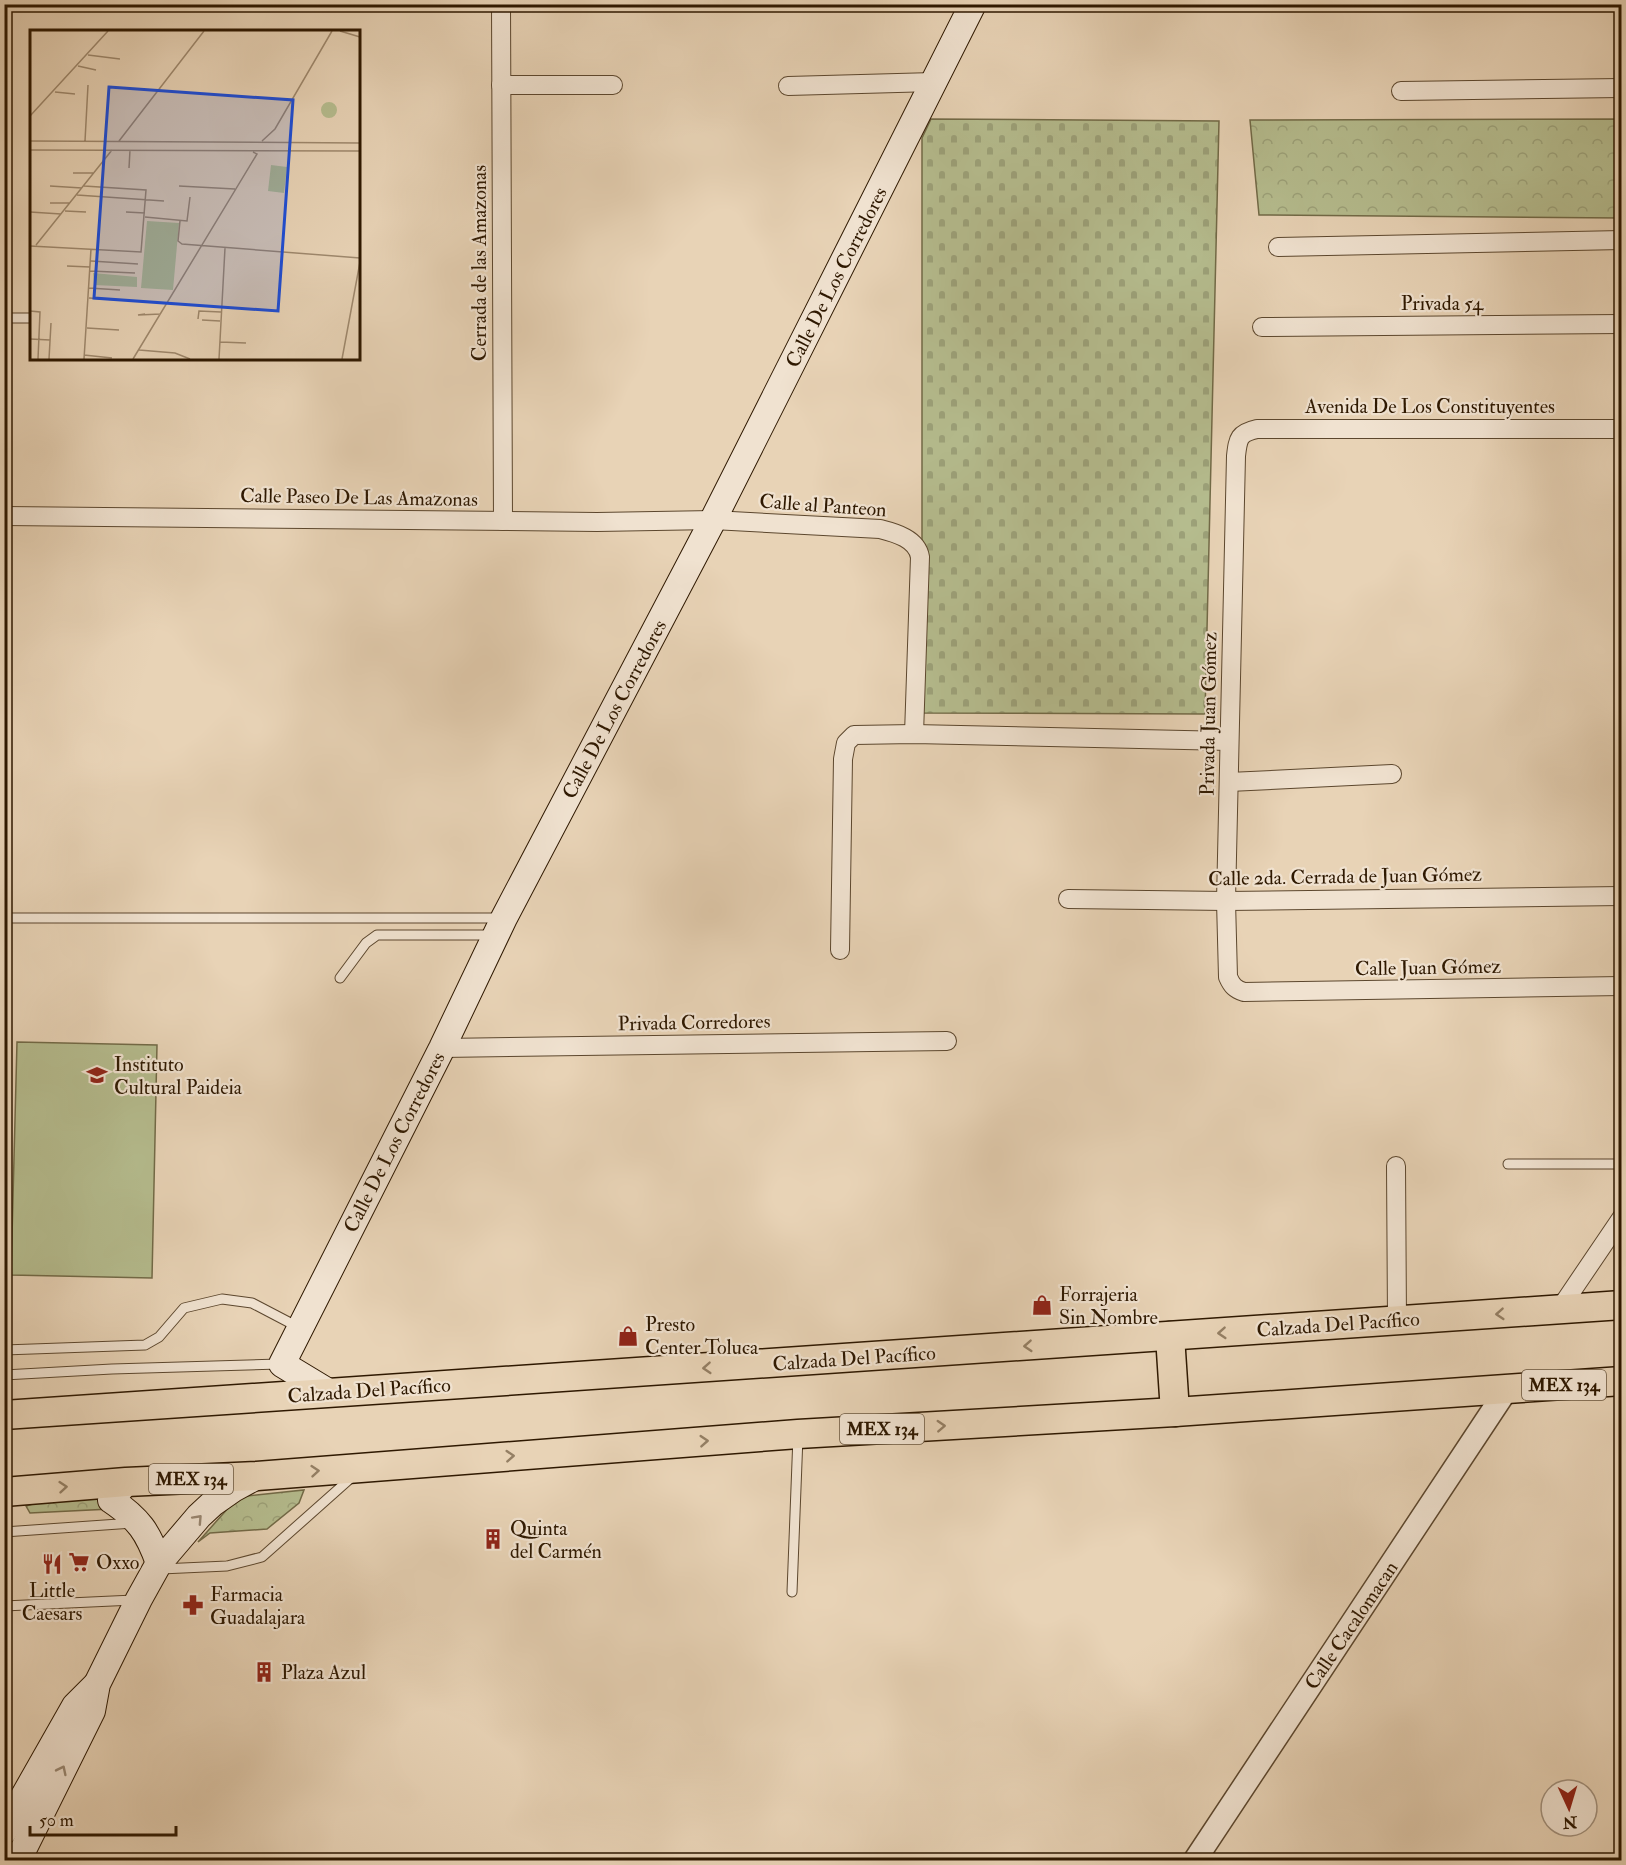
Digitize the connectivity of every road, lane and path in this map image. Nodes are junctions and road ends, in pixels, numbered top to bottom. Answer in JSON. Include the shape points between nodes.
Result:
{"nodes":[{"id":1,"x":501,"y":4,"type":"edge"},
{"id":2,"x":973,"y":4,"type":"edge"},
{"id":3,"x":934,"y":82,"type":"junction"},
{"id":4,"x":501,"y":85,"type":"junction"},
{"id":5,"x":613,"y":86,"type":"dead end"},
{"id":6,"x":788,"y":86,"type":"dead end"},
{"id":7,"x":1622,"y":88,"type":"edge"},
{"id":8,"x":1401,"y":91,"type":"dead end"},
{"id":9,"x":1622,"y":240,"type":"edge"},
{"id":10,"x":1278,"y":248,"type":"dead end"},
{"id":11,"x":4,"y":318,"type":"edge"},
{"id":12,"x":30,"y":318,"type":"edge"},
{"id":13,"x":1622,"y":324,"type":"edge"},
{"id":14,"x":1262,"y":327,"type":"dead end"},
{"id":15,"x":1622,"y":429,"type":"edge"},
{"id":16,"x":1240,"y":437,"type":"joint"},
{"id":17,"x":4,"y":516,"type":"edge"},
{"id":18,"x":713,"y":520,"type":"junction"},
{"id":19,"x":502,"y":521,"type":"junction"},
{"id":20,"x":914,"y":734,"type":"junction"},
{"id":21,"x":1229,"y":741,"type":"junction"},
{"id":22,"x":1392,"y":774,"type":"dead end"},
{"id":23,"x":1229,"y":783,"type":"junction"},
{"id":24,"x":1622,"y":896,"type":"edge"},
{"id":25,"x":1068,"y":899,"type":"dead end"},
{"id":26,"x":1226,"y":900,"type":"junction"},
{"id":27,"x":4,"y":918,"type":"edge"},
{"id":28,"x":500,"y":927,"type":"junction"},
{"id":29,"x":840,"y":950,"type":"dead end"},
{"id":30,"x":340,"y":978,"type":"dead end"},
{"id":31,"x":1622,"y":986,"type":"edge"},
{"id":32,"x":1236,"y":989,"type":"joint"},
{"id":33,"x":947,"y":1041,"type":"dead end"},
{"id":34,"x":442,"y":1048,"type":"junction"},
{"id":35,"x":1508,"y":1164,"type":"dead end"},
{"id":36,"x":1622,"y":1164,"type":"edge"},
{"id":37,"x":1396,"y":1166,"type":"dead end"},
{"id":38,"x":1622,"y":1217,"type":"edge"},
{"id":39,"x":1622,"y":1305,"type":"edge"},
{"id":40,"x":1559,"y":1310,"type":"junction"},
{"id":41,"x":1397,"y":1320,"type":"junction"},
{"id":42,"x":300,"y":1328,"type":"junction"},
{"id":43,"x":1170,"y":1336,"type":"junction"},
{"id":44,"x":4,"y":1350,"type":"edge"},
{"id":45,"x":282,"y":1364,"type":"junction"},
{"id":46,"x":4,"y":1375,"type":"edge"},
{"id":47,"x":1622,"y":1381,"type":"edge"},
{"id":48,"x":1507,"y":1389,"type":"junction"},
{"id":49,"x":330,"y":1393,"type":"junction"},
{"id":50,"x":1175,"y":1412,"type":"junction"},
{"id":51,"x":4,"y":1415,"type":"edge"},
{"id":52,"x":798,"y":1434,"type":"junction"},
{"id":53,"x":362,"y":1467,"type":"junction"},
{"id":54,"x":257,"y":1476,"type":"junction"},
{"id":55,"x":126,"y":1482,"type":"junction"},
{"id":56,"x":6,"y":1493,"type":"edge"},
{"id":57,"x":139,"y":1523,"type":"junction"},
{"id":58,"x":4,"y":1532,"type":"edge"},
{"id":59,"x":157,"y":1566,"type":"junction"},
{"id":60,"x":792,"y":1593,"type":"dead end"},
{"id":61,"x":139,"y":1599,"type":"junction"},
{"id":62,"x":4,"y":1606,"type":"edge"},
{"id":63,"x":97,"y":1684,"type":"junction"},
{"id":64,"x":4,"y":1831,"type":"edge"},
{"id":65,"x":18,"y":1860,"type":"edge"},
{"id":66,"x":1194,"y":1860,"type":"edge"}],
"edges":[{"from":1,"to":4,"type":"street","name":"Cerrada de las Amazonas"},
{"from":2,"to":3,"type":"main road","name":"Calle De Los Corredores"},
{"from":3,"to":6,"type":"street"},
{"from":3,"to":18,"type":"main road","name":"Calle De Los Corredores"},
{"from":4,"to":5,"type":"street"},
{"from":4,"to":19,"type":"street","name":"Cerrada de las Amazonas"},
{"from":7,"to":8,"type":"street"},
{"from":9,"to":10,"type":"street"},
{"from":11,"to":12,"type":"lane"},
{"from":13,"to":14,"type":"street","name":"Privada 54"},
{"from":15,"to":16,"type":"street","name":"Avenida De Los Constituyentes","via":[[1257,429]]},
{"from":16,"to":21,"type":"street","name":"Privada Juan Gómez","via":[[1236,456]]},
{"from":17,"to":19,"type":"street","name":"Calle Paseo De Las Amazonas"},
{"from":18,"to":19,"type":"street","name":"Calle Paseo De Las Amazonas"},
{"from":18,"to":20,"type":"street","name":"Calle al Panteon","via":[[880,529],[899,534],[914,545],[920,557]]},
{"from":18,"to":28,"type":"main road","name":"Calle De Los Corredores"},
{"from":20,"to":21,"type":"street"},
{"from":20,"to":29,"type":"street","via":[[859,734],[846,743]]},
{"from":21,"to":23,"type":"street","name":"Privada Juan Gómez"},
{"from":22,"to":23,"type":"street"},
{"from":23,"to":26,"type":"street","name":"Privada Juan Gómez"},
{"from":24,"to":26,"type":"street","name":"Calle 2da. Cerrada de Juan Gómez"},
{"from":25,"to":26,"type":"street","name":"Calle 2da. Cerrada de Juan Gómez"},
{"from":26,"to":32,"type":"street","name":"Privada Juan Gómez","via":[[1228,977]]},
{"from":27,"to":28,"type":"lane"},
{"from":28,"to":30,"type":"lane","via":[[377,935],[366,943]]},
{"from":28,"to":34,"type":"main road","name":"Calle De Los Corredores"},
{"from":31,"to":32,"type":"street","name":"Calle Juan Gómez","via":[[1253,993]]},
{"from":33,"to":34,"type":"street","name":"Privada Corredores"},
{"from":34,"to":42,"type":"main road","name":"Calle De Los Corredores"},
{"from":35,"to":36,"type":"lane"},
{"from":37,"to":41,"type":"street"},
{"from":38,"to":40,"type":"street"},
{"from":39,"to":40,"type":"main road","name":"Calzada Del Pacífico"},
{"from":40,"to":41,"type":"main road","name":"Calzada Del Pacífico","one_way":true},
{"from":41,"to":43,"type":"main road","name":"Calzada Del Pacífico","one_way":true},
{"from":42,"to":44,"type":"lane","via":[[252,1303],[222,1299],[184,1308],[159,1337],[145,1345]]},
{"from":42,"to":45,"type":"main road","name":"Calle De Los Corredores"},
{"from":43,"to":49,"type":"main road","name":"Calzada Del Pacífico","one_way":true},
{"from":43,"to":50,"type":"main road"},
{"from":45,"to":46,"type":"lane"},
{"from":45,"to":49,"type":"main road"},
{"from":47,"to":48,"type":"main road","number":"MEX 134"},
{"from":48,"to":50,"type":"main road","number":"MEX 134"},
{"from":48,"to":66,"type":"street","name":"Calle Cacalomacan"},
{"from":49,"to":51,"type":"main road","name":"Calzada Del Pacífico"},
{"from":52,"to":50,"type":"main road","number":"MEX 134","one_way":true},
{"from":53,"to":52,"type":"main road","number":"MEX 134","one_way":true},
{"from":52,"to":60,"type":"lane"},
{"from":54,"to":53,"type":"main road","number":"MEX 134","one_way":true},
{"from":53,"to":59,"type":"lane","via":[[262,1557],[227,1566]]},
{"from":54,"to":55,"type":"main road","number":"MEX 134"},
{"from":59,"to":54,"type":"main road","one_way":true,"via":[[213,1503]]},
{"from":56,"to":55,"type":"main road","number":"MEX 134","one_way":true},
{"from":55,"to":57,"type":"main road","via":[[111,1500]]},
{"from":57,"to":58,"type":"lane"},
{"from":57,"to":59,"type":"main road","via":[[148,1534]]},
{"from":59,"to":61,"type":"main road"},
{"from":61,"to":62,"type":"lane"},
{"from":61,"to":63,"type":"main road"},
{"from":63,"to":64,"type":"main road","via":[[75,1706]]},
{"from":65,"to":63,"type":"main road","one_way":true,"via":[[92,1711]]}]}
